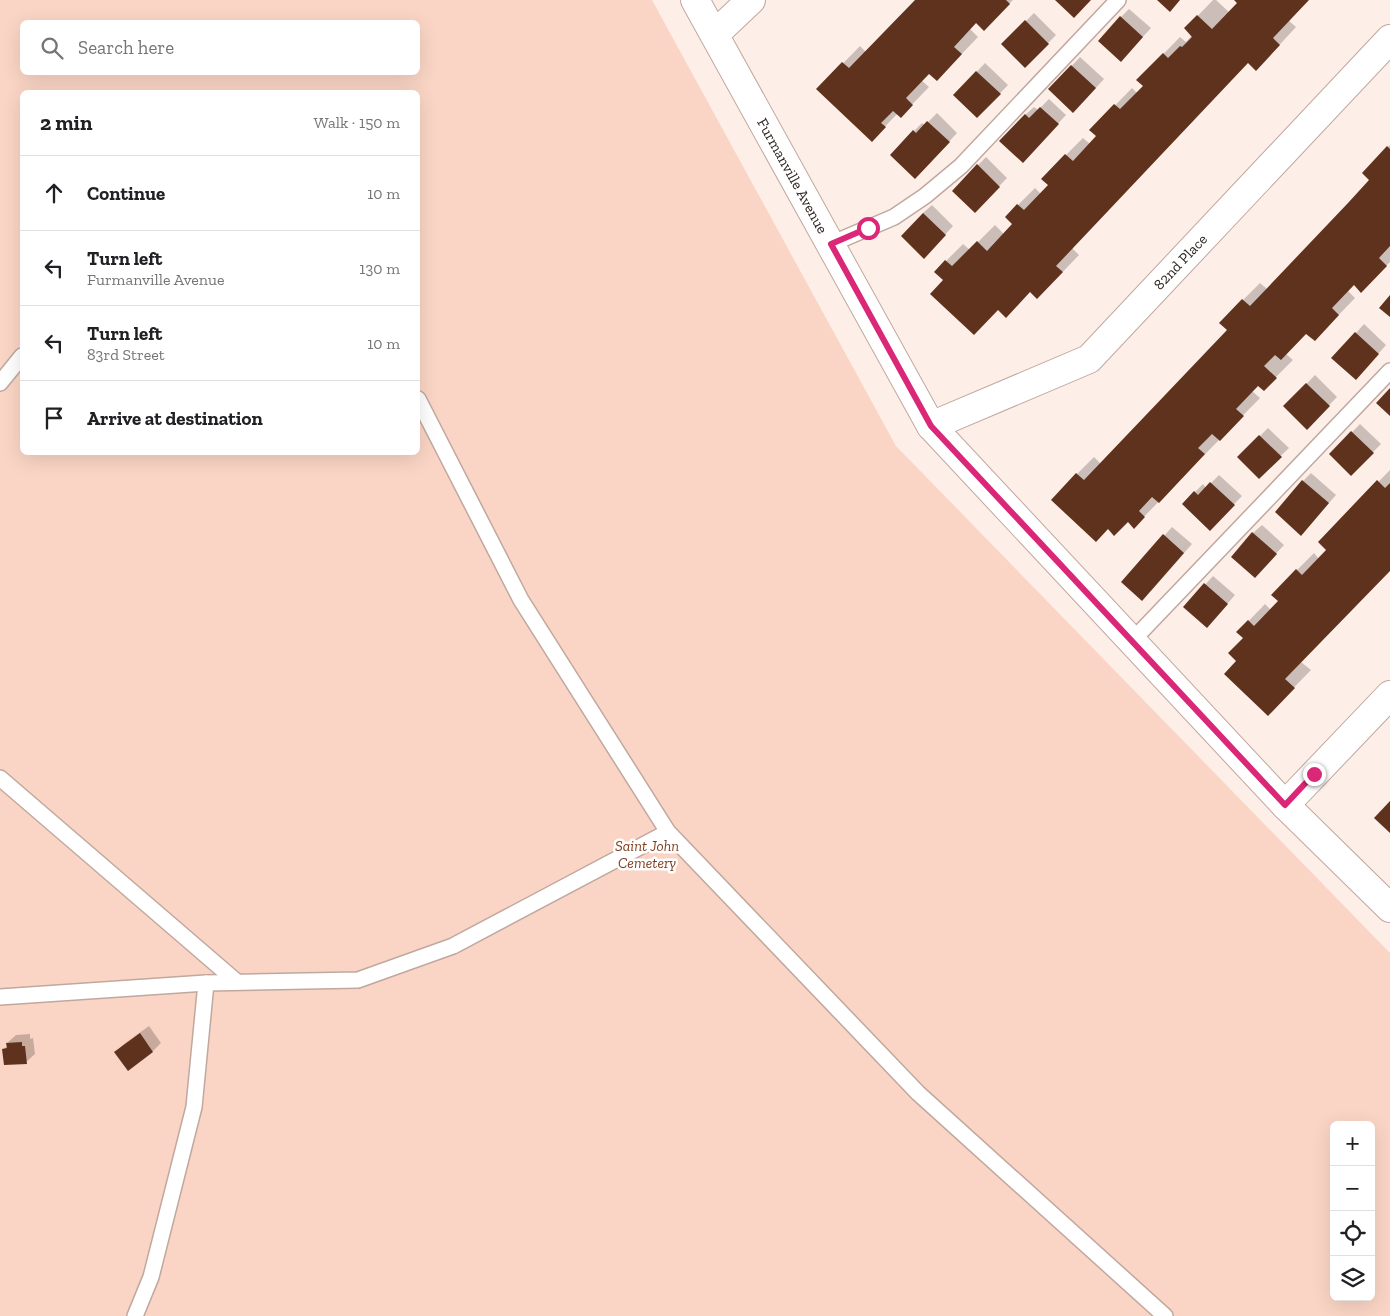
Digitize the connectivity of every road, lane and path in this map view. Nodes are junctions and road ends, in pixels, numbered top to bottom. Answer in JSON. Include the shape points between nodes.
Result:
{"nodes":[{"id":1,"x":695,"y":0,"type":"edge"},
{"id":2,"x":751,"y":0,"type":"edge"},
{"id":3,"x":1118,"y":0,"type":"edge"},
{"id":4,"x":715,"y":34,"type":"junction"},
{"id":5,"x":1390,"y":39,"type":"edge"},
{"id":6,"x":831,"y":244,"type":"junction"},
{"id":7,"x":20,"y":358,"type":"edge"},
{"id":8,"x":1390,"y":371,"type":"edge"},
{"id":9,"x":0,"y":383,"type":"edge"},
{"id":10,"x":420,"y":403,"type":"edge"},
{"id":11,"x":931,"y":426,"type":"junction"},
{"id":12,"x":1132,"y":641,"type":"junction"},
{"id":13,"x":1390,"y":695,"type":"edge"},
{"id":14,"x":0,"y":778,"type":"edge"},
{"id":15,"x":1285,"y":805,"type":"junction"},
{"id":16,"x":668,"y":832,"type":"junction"},
{"id":17,"x":1390,"y":908,"type":"edge"},
{"id":18,"x":237,"y":982,"type":"junction"},
{"id":19,"x":206,"y":983,"type":"junction"},
{"id":20,"x":0,"y":997,"type":"edge"},
{"id":21,"x":135,"y":1316,"type":"edge"},
{"id":22,"x":1165,"y":1316,"type":"edge"}],
"edges":[{"from":1,"to":4,"type":"street","name":"Furmanville Avenue"},
{"from":2,"to":4,"type":"street"},
{"from":3,"to":6,"type":"lane","via":[[954,172],[894,217]]},
{"from":4,"to":6,"type":"street","name":"Furmanville Avenue"},
{"from":5,"to":11,"type":"street","name":"82nd Place","via":[[1089,359]]},
{"from":6,"to":11,"type":"street","name":"Furmanville Avenue"},
{"from":7,"to":9,"type":"lane"},
{"from":8,"to":12,"type":"lane"},
{"from":10,"to":16,"type":"lane","via":[[521,600]]},
{"from":11,"to":12,"type":"street","name":"Furmanville Avenue"},
{"from":12,"to":15,"type":"street","name":"Furmanville Avenue"},
{"from":13,"to":15,"type":"street"},
{"from":14,"to":18,"type":"lane"},
{"from":15,"to":17,"type":"street","name":"Furmanville Avenue"},
{"from":16,"to":18,"type":"lane","via":[[453,946],[358,980]]},
{"from":16,"to":22,"type":"lane","via":[[918,1093]]},
{"from":18,"to":19,"type":"lane"},
{"from":19,"to":20,"type":"lane"},
{"from":19,"to":21,"type":"lane","via":[[194,1107],[151,1277]]}]}
